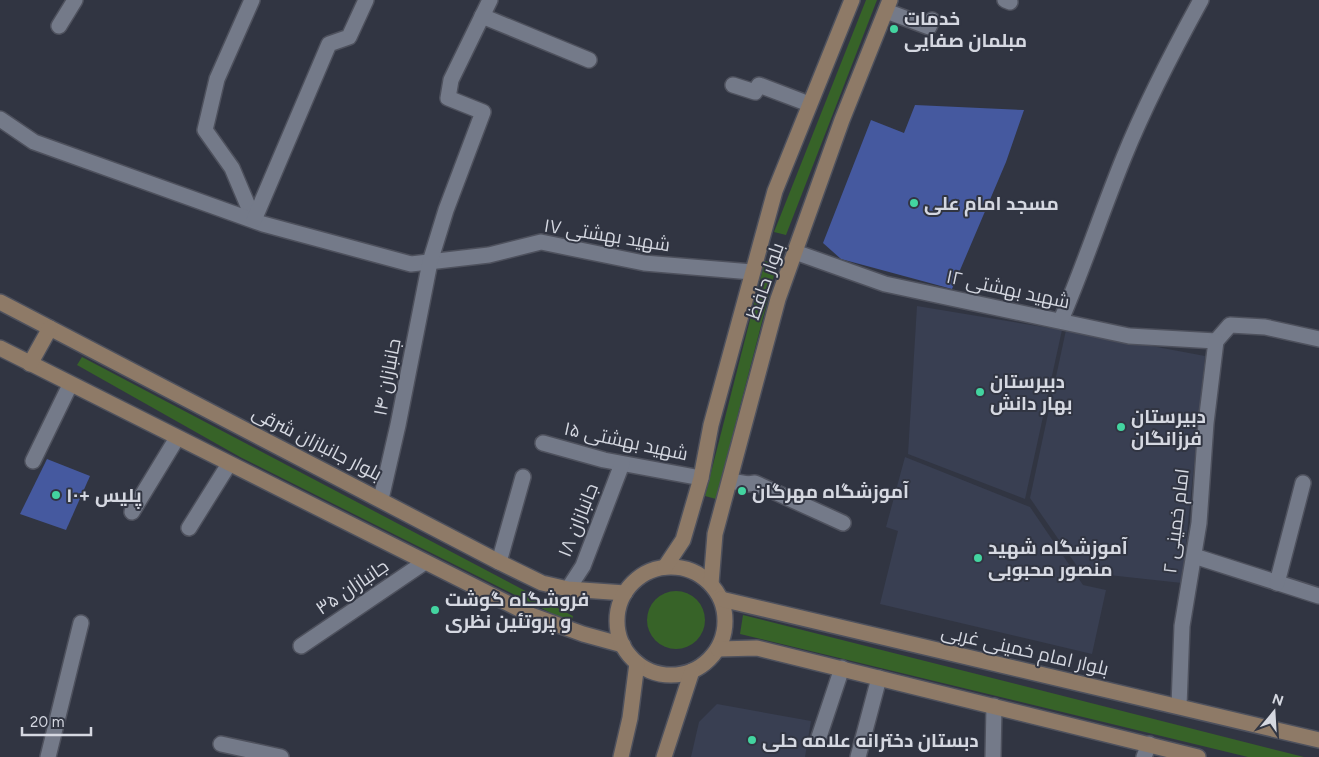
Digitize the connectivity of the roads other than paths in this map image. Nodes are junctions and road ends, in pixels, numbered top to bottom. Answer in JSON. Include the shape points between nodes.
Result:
{"nodes":[{"id":1,"x":75,"y":0,"type":"edge"},
{"id":2,"x":252,"y":0,"type":"edge"},
{"id":3,"x":366,"y":0,"type":"edge"},
{"id":4,"x":490,"y":0,"type":"edge"},
{"id":5,"x":852,"y":0,"type":"edge"},
{"id":6,"x":1201,"y":0,"type":"edge"},
{"id":7,"x":888,"y":5,"type":"edge"},
{"id":8,"x":482,"y":16,"type":"junction"},
{"id":9,"x":932,"y":20,"type":"dead end"},
{"id":10,"x":59,"y":26,"type":"dead end"},
{"id":11,"x":589,"y":60,"type":"dead end"},
{"id":12,"x":733,"y":85,"type":"dead end"},
{"id":13,"x":809,"y":104,"type":"junction"},
{"id":14,"x":0,"y":119,"type":"edge"},
{"id":15,"x":254,"y":220,"type":"junction"},
{"id":16,"x":796,"y":252,"type":"junction"},
{"id":17,"x":430,"y":262,"type":"junction"},
{"id":18,"x":752,"y":272,"type":"junction"},
{"id":19,"x":0,"y":302,"type":"edge"},
{"id":20,"x":1061,"y":320,"type":"junction"},
{"id":21,"x":50,"y":328,"type":"junction"},
{"id":22,"x":1319,"y":339,"type":"edge"},
{"id":23,"x":1216,"y":341,"type":"junction"},
{"id":24,"x":0,"y":348,"type":"edge"},
{"id":25,"x":30,"y":364,"type":"junction"},
{"id":26,"x":70,"y":385,"type":"junction"},
{"id":27,"x":177,"y":438,"type":"junction"},
{"id":28,"x":543,"y":443,"type":"dead end"},
{"id":29,"x":32,"y":461,"type":"dead end"},
{"id":30,"x":229,"y":464,"type":"junction"},
{"id":31,"x":622,"y":464,"type":"junction"},
{"id":32,"x":523,"y":477,"type":"dead end"},
{"id":33,"x":701,"y":478,"type":"junction"},
{"id":34,"x":730,"y":481,"type":"junction"},
{"id":35,"x":1303,"y":483,"type":"dead end"},
{"id":36,"x":381,"y":499,"type":"junction"},
{"id":37,"x":132,"y":512,"type":"dead end"},
{"id":38,"x":843,"y":523,"type":"dead end"},
{"id":39,"x":189,"y":528,"type":"dead end"},
{"id":40,"x":1194,"y":556,"type":"junction"},
{"id":41,"x":425,"y":562,"type":"junction"},
{"id":42,"x":499,"y":562,"type":"junction"},
{"id":43,"x":664,"y":567,"type":"junction"},
{"id":44,"x":711,"y":584,"type":"junction"},
{"id":45,"x":1277,"y":584,"type":"junction"},
{"id":46,"x":568,"y":589,"type":"junction"},
{"id":47,"x":625,"y":593,"type":"junction"},
{"id":48,"x":1319,"y":596,"type":"edge"},
{"id":49,"x":721,"y":599,"type":"junction"},
{"id":50,"x":81,"y":623,"type":"dead end"},
{"id":51,"x":623,"y":645,"type":"junction"},
{"id":52,"x":302,"y":646,"type":"dead end"},
{"id":53,"x":718,"y":650,"type":"junction"},
{"id":54,"x":637,"y":663,"type":"junction"},
{"id":55,"x":842,"y":668,"type":"junction"},
{"id":56,"x":692,"y":671,"type":"junction"},
{"id":57,"x":879,"y":678,"type":"junction"},
{"id":58,"x":994,"y":706,"type":"junction"},
{"id":59,"x":1179,"y":706,"type":"junction"},
{"id":60,"x":819,"y":737,"type":"dead end"},
{"id":61,"x":1319,"y":740,"type":"edge"},
{"id":62,"x":221,"y":744,"type":"dead end"},
{"id":63,"x":1146,"y":751,"type":"edge"},
{"id":64,"x":48,"y":757,"type":"edge"},
{"id":65,"x":281,"y":757,"type":"edge"},
{"id":66,"x":621,"y":757,"type":"edge"},
{"id":67,"x":664,"y":757,"type":"edge"},
{"id":68,"x":858,"y":757,"type":"edge"},
{"id":69,"x":993,"y":757,"type":"edge"},
{"id":70,"x":1198,"y":757,"type":"edge"}],
"edges":[{"from":1,"to":10,"type":"street"},
{"from":2,"to":15,"type":"street","via":[[217,79],[205,130],[232,168]]},
{"from":3,"to":15,"type":"street","via":[[349,37],[330,44]]},
{"from":4,"to":8,"type":"street"},
{"from":5,"to":13,"type":"main road","name":"بلوار حافظ"},
{"from":6,"to":20,"type":"street","via":[[1124,156]]},
{"from":7,"to":9,"type":"street","via":[[929,27]]},
{"from":7,"to":16,"type":"main road","name":"بلوار حافظ","via":[[842,120]]},
{"from":8,"to":11,"type":"street"},
{"from":8,"to":17,"type":"street","name":"جانبازان ۱۴","via":[[451,80],[448,98],[483,112]]},
{"from":12,"to":13,"type":"street","via":[[755,92],[758,85]]},
{"from":13,"to":18,"type":"main road","name":"بلوار حافظ","via":[[774,192]]},
{"from":14,"to":15,"type":"street","name":"شهید بهشتی ۱۷","via":[[34,142]]},
{"from":15,"to":17,"type":"street","name":"شهید بهشتی ۱۷","via":[[410,264]]},
{"from":16,"to":20,"type":"street","name":"شهید بهشتی ۱۲","via":[[885,284]]},
{"from":16,"to":34,"type":"main road","name":"بلوار حافظ","via":[[778,299]]},
{"from":17,"to":18,"type":"street","name":"شهید بهشتی ۱۷","via":[[489,255],[541,242],[644,263]]},
{"from":17,"to":36,"type":"street","name":"جانبازان ۱۴"},
{"from":18,"to":33,"type":"main road","name":"بلوار حافظ","via":[[711,425]]},
{"from":19,"to":21,"type":"main road","name":"بلوار جانبازان شرقی"},
{"from":20,"to":23,"type":"street","name":"شهید بهشتی ۱۲","via":[[1129,336]]},
{"from":21,"to":25,"type":"main road"},
{"from":21,"to":36,"type":"main road","name":"بلوار جانبازان شرقی"},
{"from":22,"to":23,"type":"street","via":[[1265,327],[1230,325]]},
{"from":23,"to":40,"type":"street","name":"امام خمینی ۲"},
{"from":24,"to":25,"type":"main road"},
{"from":25,"to":26,"type":"main road"},
{"from":26,"to":27,"type":"main road"},
{"from":26,"to":29,"type":"street"},
{"from":27,"to":30,"type":"main road"},
{"from":27,"to":37,"type":"street"},
{"from":28,"to":31,"type":"street","name":"شهید بهشتی ۱۵"},
{"from":30,"to":39,"type":"street"},
{"from":30,"to":41,"type":"main road"},
{"from":31,"to":33,"type":"street","name":"شهید بهشتی ۱۵"},
{"from":31,"to":46,"type":"street","name":"جانبازان ۱۸","via":[[583,566]]},
{"from":32,"to":42,"type":"street"},
{"from":33,"to":43,"type":"main road","name":"بلوار حافظ","via":[[683,540]]},
{"from":34,"to":38,"type":"street","via":[[755,483]]},
{"from":34,"to":44,"type":"main road","name":"بلوار حافظ","via":[[715,534]]},
{"from":35,"to":45,"type":"street"},
{"from":36,"to":42,"type":"main road","name":"بلوار جانبازان شرقی"},
{"from":40,"to":45,"type":"street"},
{"from":40,"to":59,"type":"street","name":"امام خمینی ۲","via":[[1182,626]]},
{"from":41,"to":51,"type":"main road","via":[[531,615]]},
{"from":41,"to":52,"type":"street","name":"جانبازان ۳۵"},
{"from":42,"to":46,"type":"main road","name":"بلوار جانبازان شرقی","via":[[542,583]]},
{"from":43,"to":44,"type":"main road","via":[[677,566],[694,571]]},
{"from":43,"to":47,"type":"main road","via":[[645,573]]},
{"from":44,"to":49,"type":"main road"},
{"from":45,"to":48,"type":"street"},
{"from":46,"to":47,"type":"main road","name":"بلوار جانبازان شرقی"},
{"from":47,"to":51,"type":"main road","via":[[617,613],[617,629]]},
{"from":49,"to":53,"type":"main road","via":[[726,614],[725,633]]},
{"from":49,"to":59,"type":"main road","name":"بلوار امام خمینی غربی"},
{"from":50,"to":64,"type":"street"},
{"from":51,"to":54,"type":"main road"},
{"from":53,"to":55,"type":"main road","via":[[757,648]]},
{"from":53,"to":56,"type":"main road","via":[[706,664]]},
{"from":54,"to":56,"type":"main road","via":[[651,672],[669,675]]},
{"from":54,"to":66,"type":"main road"},
{"from":55,"to":57,"type":"main road"},
{"from":55,"to":60,"type":"street"},
{"from":56,"to":67,"type":"main road"},
{"from":57,"to":58,"type":"main road"},
{"from":57,"to":68,"type":"street"},
{"from":58,"to":63,"type":"main road"},
{"from":58,"to":69,"type":"street"},
{"from":59,"to":61,"type":"main road","name":"بلوار امام خمینی غربی"},
{"from":62,"to":65,"type":"street"},
{"from":63,"to":70,"type":"main road"}]}
